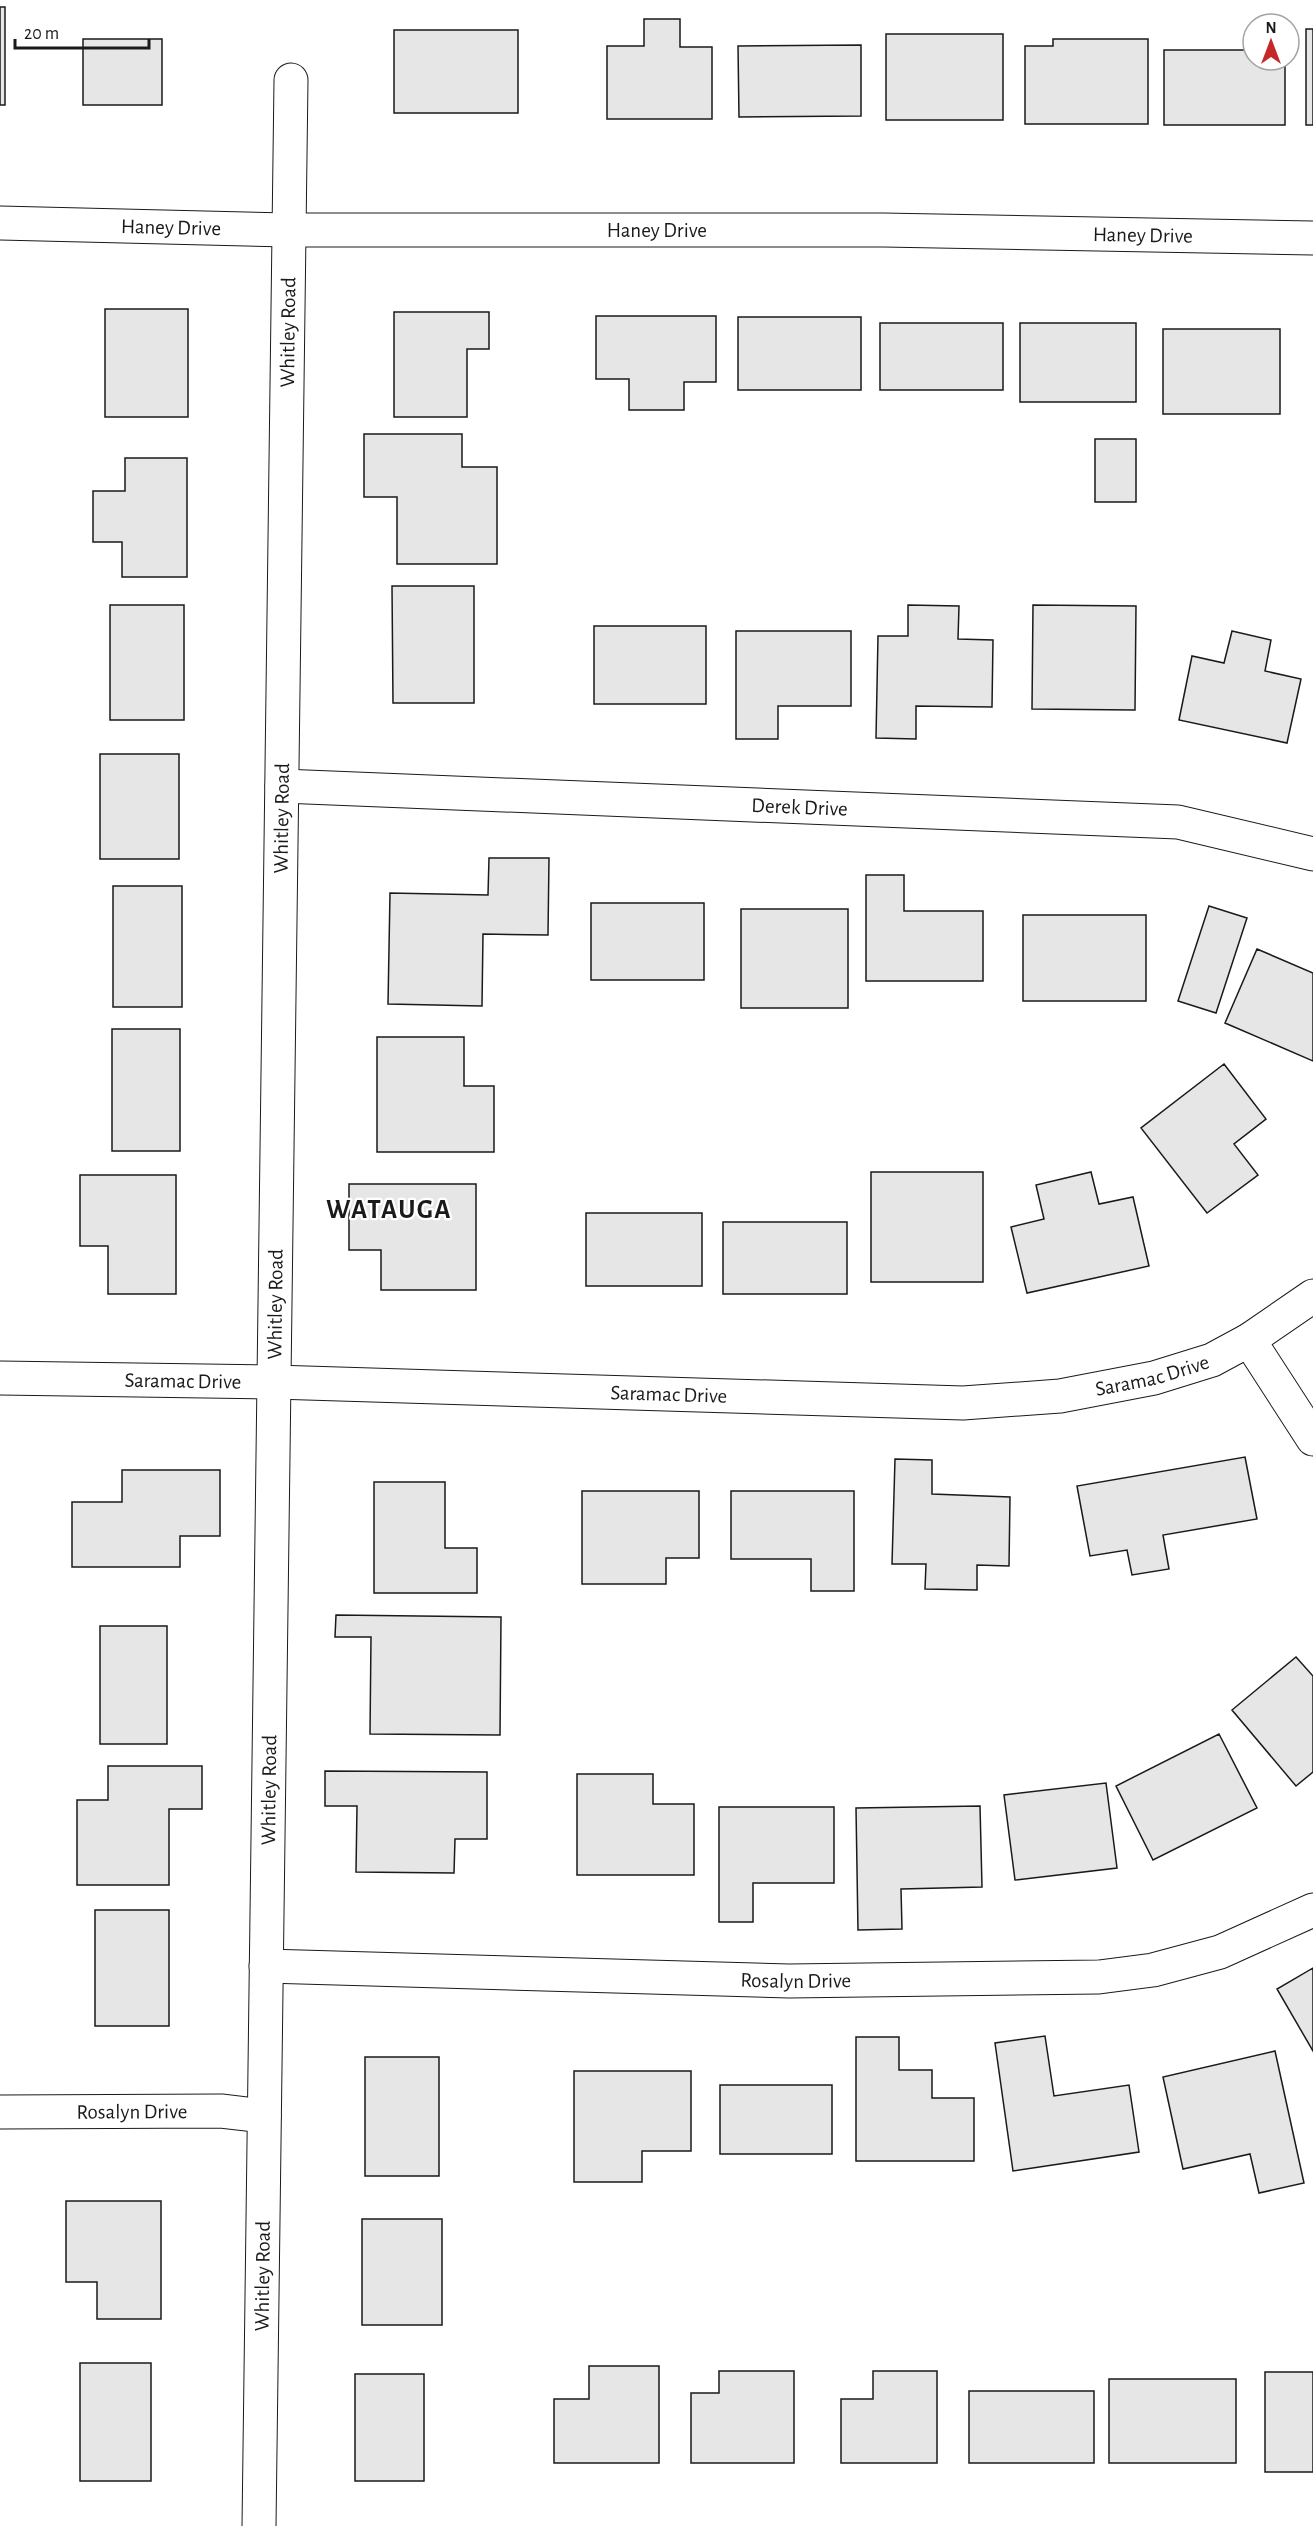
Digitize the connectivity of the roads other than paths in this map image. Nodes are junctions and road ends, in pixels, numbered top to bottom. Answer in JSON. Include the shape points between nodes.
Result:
{"nodes":[{"id":1,"x":291,"y":80,"type":"dead end"},
{"id":2,"x":0,"y":223,"type":"edge"},
{"id":3,"x":289,"y":230,"type":"junction"},
{"id":4,"x":1313,"y":238,"type":"edge"},
{"id":5,"x":282,"y":786,"type":"junction"},
{"id":6,"x":1313,"y":855,"type":"edge"},
{"id":7,"x":1313,"y":1296,"type":"edge"},
{"id":8,"x":1249,"y":1340,"type":"junction"},
{"id":9,"x":0,"y":1378,"type":"edge"},
{"id":10,"x":274,"y":1382,"type":"junction"},
{"id":11,"x":1313,"y":1439,"type":"edge"},
{"id":12,"x":1313,"y":1910,"type":"edge"},
{"id":13,"x":266,"y":1966,"type":"junction"},
{"id":14,"x":0,"y":2112,"type":"edge"},
{"id":15,"x":264,"y":2116,"type":"junction"},
{"id":16,"x":259,"y":2526,"type":"edge"}],
"edges":[{"from":1,"to":3,"type":"street","name":"Whitley Road"},
{"from":2,"to":3,"type":"street","name":"Haney Drive"},
{"from":3,"to":4,"type":"street","name":"Haney Drive","via":[[883,230]]},
{"from":3,"to":5,"type":"street","name":"Whitley Road"},
{"from":5,"to":6,"type":"street","name":"Derek Drive","via":[[1178,822]]},
{"from":5,"to":10,"type":"street","name":"Whitley Road"},
{"from":7,"to":8,"type":"street","name":"Saramac Drive"},
{"from":8,"to":10,"type":"street","name":"Saramac Drive","via":[[1212,1360],[1154,1378],[1060,1396],[963,1403]]},
{"from":8,"to":11,"type":"street"},
{"from":9,"to":10,"type":"street","name":"Saramac Drive"},
{"from":10,"to":13,"type":"street","name":"Whitley Road"},
{"from":12,"to":13,"type":"street","name":"Rosalyn Drive","via":[[1220,1952],[1153,1970],[1099,1977],[789,1981]]},
{"from":13,"to":15,"type":"street","name":"Whitley Road"},
{"from":14,"to":15,"type":"street","name":"Rosalyn Drive","via":[[221,2111]]},
{"from":15,"to":16,"type":"street","name":"Whitley Road"}]}
